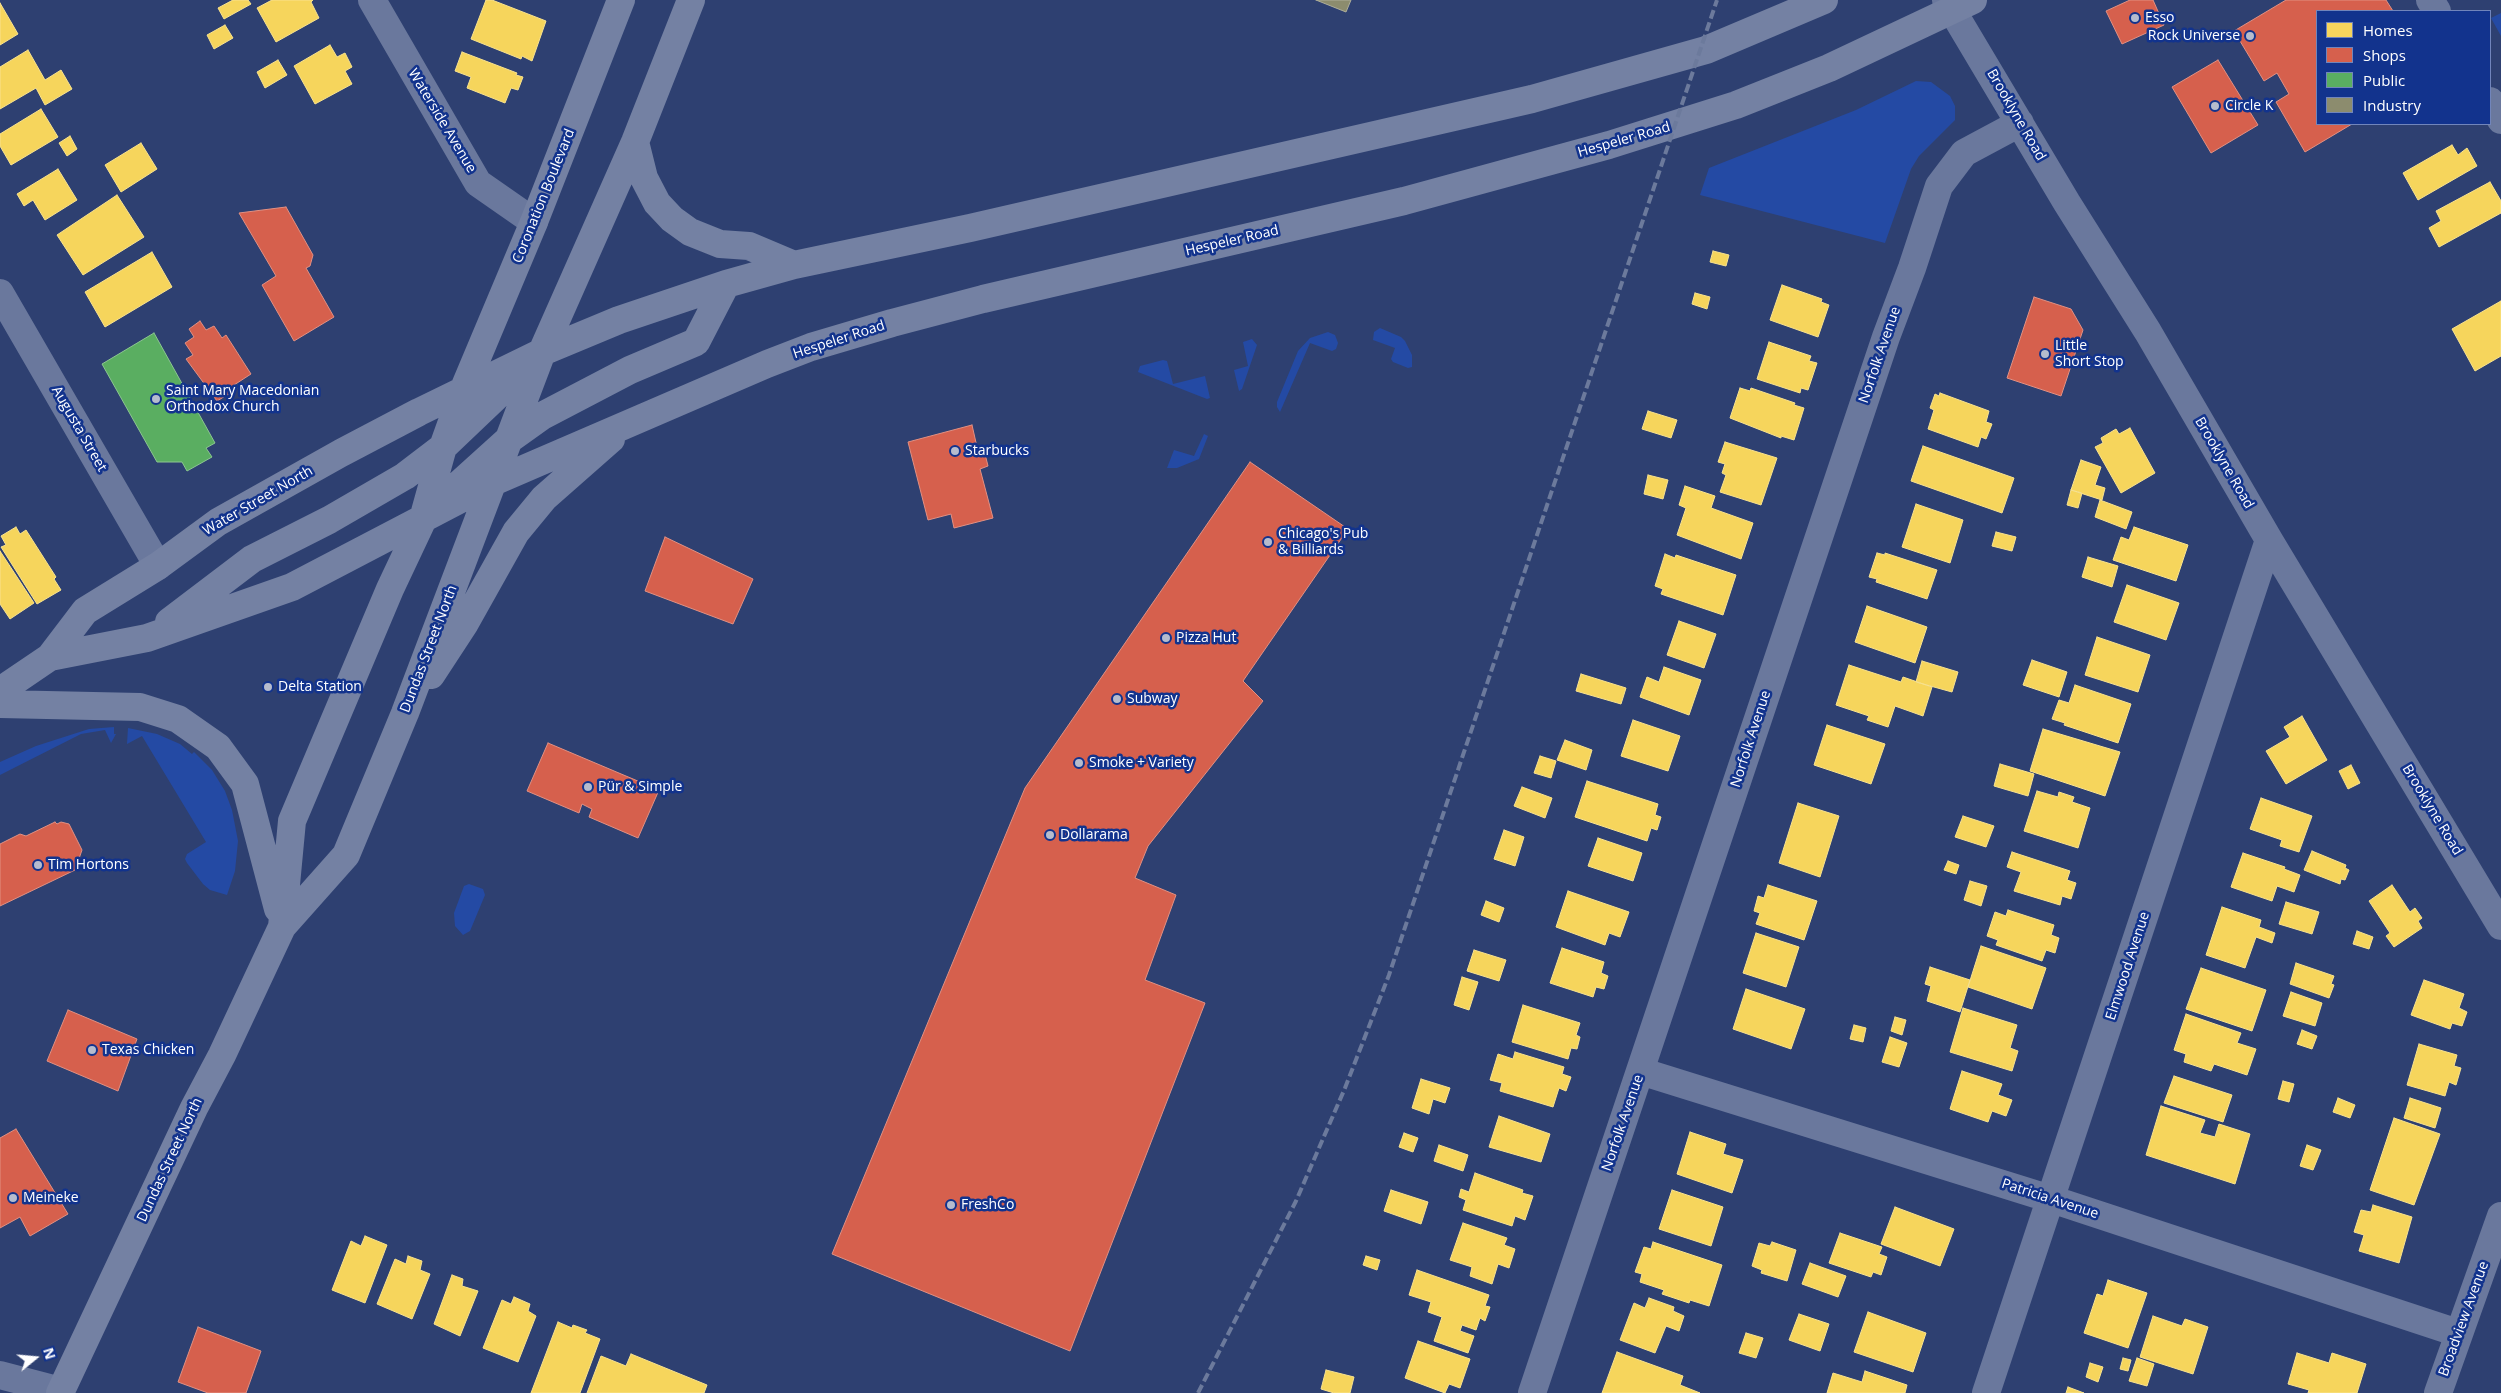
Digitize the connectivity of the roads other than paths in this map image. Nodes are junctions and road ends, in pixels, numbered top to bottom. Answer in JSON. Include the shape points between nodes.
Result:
{"nodes":[{"id":1,"x":372,"y":0,"type":"edge"},
{"id":2,"x":620,"y":0,"type":"edge"},
{"id":3,"x":691,"y":0,"type":"edge"},
{"id":4,"x":1824,"y":0,"type":"edge"},
{"id":5,"x":1957,"y":4,"type":"edge"},
{"id":6,"x":2491,"y":103,"type":"edge"},
{"id":7,"x":2501,"y":120,"type":"edge"},
{"id":8,"x":2020,"y":123,"type":"junction"},
{"id":9,"x":635,"y":142,"type":"junction"},
{"id":10,"x":534,"y":222,"type":"junction"},
{"id":11,"x":794,"y":265,"type":"junction"},
{"id":12,"x":726,"y":284,"type":"junction"},
{"id":13,"x":0,"y":292,"type":"edge"},
{"id":14,"x":542,"y":352,"type":"junction"},
{"id":15,"x":463,"y":390,"type":"junction"},
{"id":16,"x":630,"y":423,"type":"junction"},
{"id":17,"x":507,"y":441,"type":"junction"},
{"id":18,"x":444,"y":447,"type":"junction"},
{"id":19,"x":491,"y":483,"type":"junction"},
{"id":20,"x":423,"y":519,"type":"junction"},
{"id":21,"x":2269,"y":540,"type":"junction"},
{"id":22,"x":158,"y":566,"type":"junction"},
{"id":23,"x":148,"y":638,"type":"junction"},
{"id":24,"x":50,"y":657,"type":"junction"},
{"id":25,"x":0,"y":691,"type":"edge"},
{"id":26,"x":0,"y":704,"type":"edge"},
{"id":27,"x":405,"y":713,"type":"junction"},
{"id":28,"x":2501,"y":926,"type":"edge"},
{"id":29,"x":282,"y":927,"type":"junction"},
{"id":30,"x":1640,"y":1070,"type":"junction"},
{"id":31,"x":2051,"y":1198,"type":"junction"},
{"id":32,"x":2501,"y":1216,"type":"edge"},
{"id":33,"x":2458,"y":1333,"type":"junction"},
{"id":34,"x":0,"y":1375,"type":"edge"},
{"id":35,"x":60,"y":1392,"type":"edge"},
{"id":36,"x":1532,"y":1393,"type":"edge"},
{"id":37,"x":1986,"y":1393,"type":"edge"},
{"id":38,"x":2438,"y":1393,"type":"edge"}],
"edges":[{"from":1,"to":10,"type":"street","name":"Waterside Avenue","via":[[478,183]]},
{"from":2,"to":10,"type":"main road","name":"Coronation Boulevard"},
{"from":3,"to":9,"type":"main road"},
{"from":4,"to":11,"type":"main road","via":[[1706,50],[1532,99],[1140,190]]},
{"from":5,"to":8,"type":"street","name":"Brooklyne Road"},
{"from":5,"to":16,"type":"main road","name":"Hespeler Road","via":[[1829,68],[1736,105],[1608,145],[1404,201],[1081,275],[892,323],[776,361]]},
{"from":6,"to":7,"type":"street"},
{"from":8,"to":21,"type":"street","name":"Brooklyne Road","via":[[2148,332]]},
{"from":8,"to":30,"type":"street","name":"Norfolk Avenue","via":[[1964,153],[1938,186]]},
{"from":9,"to":11,"type":"main road","via":[[644,178],[657,203],[672,219],[690,232],[720,244],[749,246]]},
{"from":9,"to":14,"type":"main road"},
{"from":10,"to":15,"type":"main road","name":"Coronation Boulevard"},
{"from":11,"to":12,"type":"main road"},
{"from":12,"to":14,"type":"main road","via":[[619,320]]},
{"from":12,"to":17,"type":"main road","via":[[696,342],[580,395]]},
{"from":13,"to":22,"type":"street","name":"Augusta Street"},
{"from":14,"to":15,"type":"main road","name":"Water Street North"},
{"from":14,"to":17,"type":"main road","name":"Dundas Street North"},
{"from":14,"to":18,"type":"main road"},
{"from":15,"to":18,"type":"main road","name":"Dundas Street North"},
{"from":15,"to":22,"type":"main road","name":"Water Street North","via":[[218,522]]},
{"from":16,"to":19,"type":"main road","name":"Hespeler Road"},
{"from":16,"to":27,"type":"main road","via":[[544,498],[516,532],[465,624]]},
{"from":17,"to":19,"type":"main road","name":"Dundas Street North"},
{"from":17,"to":20,"type":"main road"},
{"from":18,"to":20,"type":"main road","name":"Dundas Street North"},
{"from":18,"to":23,"type":"main road","via":[[405,476],[252,559]]},
{"from":19,"to":20,"type":"main road","name":"Hespeler Road"},
{"from":19,"to":27,"type":"main road","name":"Dundas Street North"},
{"from":20,"to":23,"type":"main road","name":"Water Street North","via":[[292,586]]},
{"from":20,"to":29,"type":"main road","name":"Dundas Street North","via":[[390,588],[292,822]]},
{"from":21,"to":28,"type":"street","name":"Brooklyne Road"},
{"from":21,"to":31,"type":"street","name":"Elmwood Avenue"},
{"from":22,"to":24,"type":"main road","name":"Water Street North","via":[[85,611]]},
{"from":23,"to":24,"type":"main road","name":"Water Street North"},
{"from":24,"to":25,"type":"main road","name":"Water Street North"},
{"from":26,"to":29,"type":"main road","via":[[140,707],[178,718],[218,747],[245,784]]},
{"from":27,"to":29,"type":"main road","name":"Dundas Street North","via":[[346,855]]},
{"from":29,"to":35,"type":"main road","name":"Dundas Street North"},
{"from":30,"to":31,"type":"street","name":"Patricia Avenue"},
{"from":30,"to":36,"type":"street","name":"Norfolk Avenue"},
{"from":31,"to":33,"type":"street","name":"Patricia Avenue"},
{"from":31,"to":37,"type":"street","name":"Elmwood Avenue"},
{"from":32,"to":33,"type":"street","name":"Broadview Avenue"},
{"from":33,"to":38,"type":"street","name":"Broadview Avenue"},
{"from":34,"to":35,"type":"street"}]}
